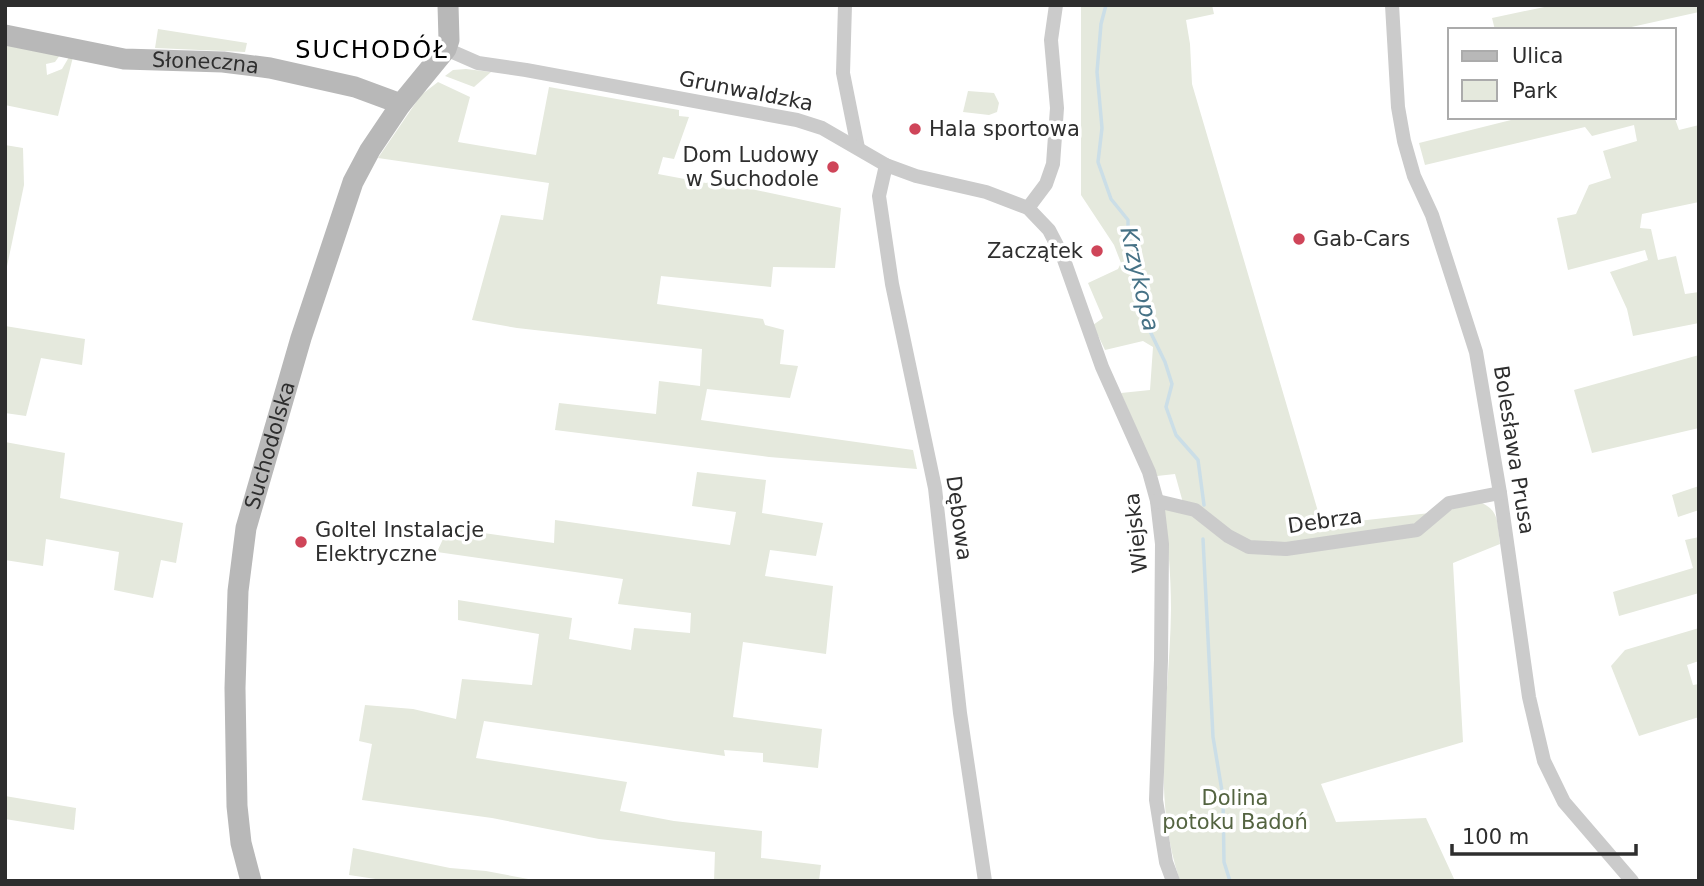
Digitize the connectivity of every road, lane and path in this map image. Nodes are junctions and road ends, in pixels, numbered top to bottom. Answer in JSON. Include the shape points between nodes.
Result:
{"nodes":[{"id":1,"x":448,"y":5,"type":"edge"},
{"id":2,"x":845,"y":5,"type":"edge"},
{"id":3,"x":1056,"y":5,"type":"edge"},
{"id":4,"x":1392,"y":5,"type":"edge"},
{"id":5,"x":5,"y":35,"type":"edge"},
{"id":6,"x":446,"y":49,"type":"junction"},
{"id":7,"x":401,"y":104,"type":"junction"},
{"id":8,"x":858,"y":148,"type":"junction"},
{"id":9,"x":886,"y":165,"type":"junction"},
{"id":10,"x":1028,"y":208,"type":"junction"},
{"id":11,"x":1500,"y":493,"type":"junction"},
{"id":12,"x":1157,"y":501,"type":"junction"},
{"id":13,"x":251,"y":881,"type":"edge"},
{"id":14,"x":985,"y":881,"type":"edge"},
{"id":15,"x":1173,"y":881,"type":"edge"},
{"id":16,"x":1632,"y":881,"type":"edge"}],
"edges":[{"from":1,"to":6,"type":"street"},
{"from":2,"to":8,"type":"street","via":[[842,73]]},
{"from":3,"to":10,"type":"street","via":[[1051,40],[1056,108],[1053,164],[1046,184]]},
{"from":4,"to":11,"type":"street","name":"Bolesława Prusa","via":[[1404,141],[1476,352]]},
{"from":5,"to":7,"type":"street","name":"Słoneczna","via":[[124,59],[270,68],[355,87]]},
{"from":6,"to":7,"type":"street","name":"Suchodolska"},
{"from":6,"to":8,"type":"street","name":"Grunwaldzka","via":[[478,63],[797,120]]},
{"from":7,"to":13,"type":"street","name":"Suchodolska","via":[[370,150],[348,195],[246,528],[238,591],[235,688],[237,806]]},
{"from":8,"to":9,"type":"street","name":"Grunwaldzka"},
{"from":9,"to":10,"type":"street","name":"Grunwaldzka"},
{"from":9,"to":14,"type":"street","name":"Dębowa","via":[[879,196],[892,284],[935,488],[960,713]]},
{"from":10,"to":12,"type":"street","name":"Wiejska","via":[[1049,230],[1063,257]]},
{"from":11,"to":12,"type":"street","name":"Debrza","via":[[1449,503],[1417,530],[1286,549],[1249,547],[1195,510]]},
{"from":11,"to":16,"type":"street","name":"Bolesława Prusa","via":[[1529,697],[1544,761],[1564,802]]},
{"from":12,"to":15,"type":"street","name":"Wiejska","via":[[1162,570],[1156,800]]}]}
